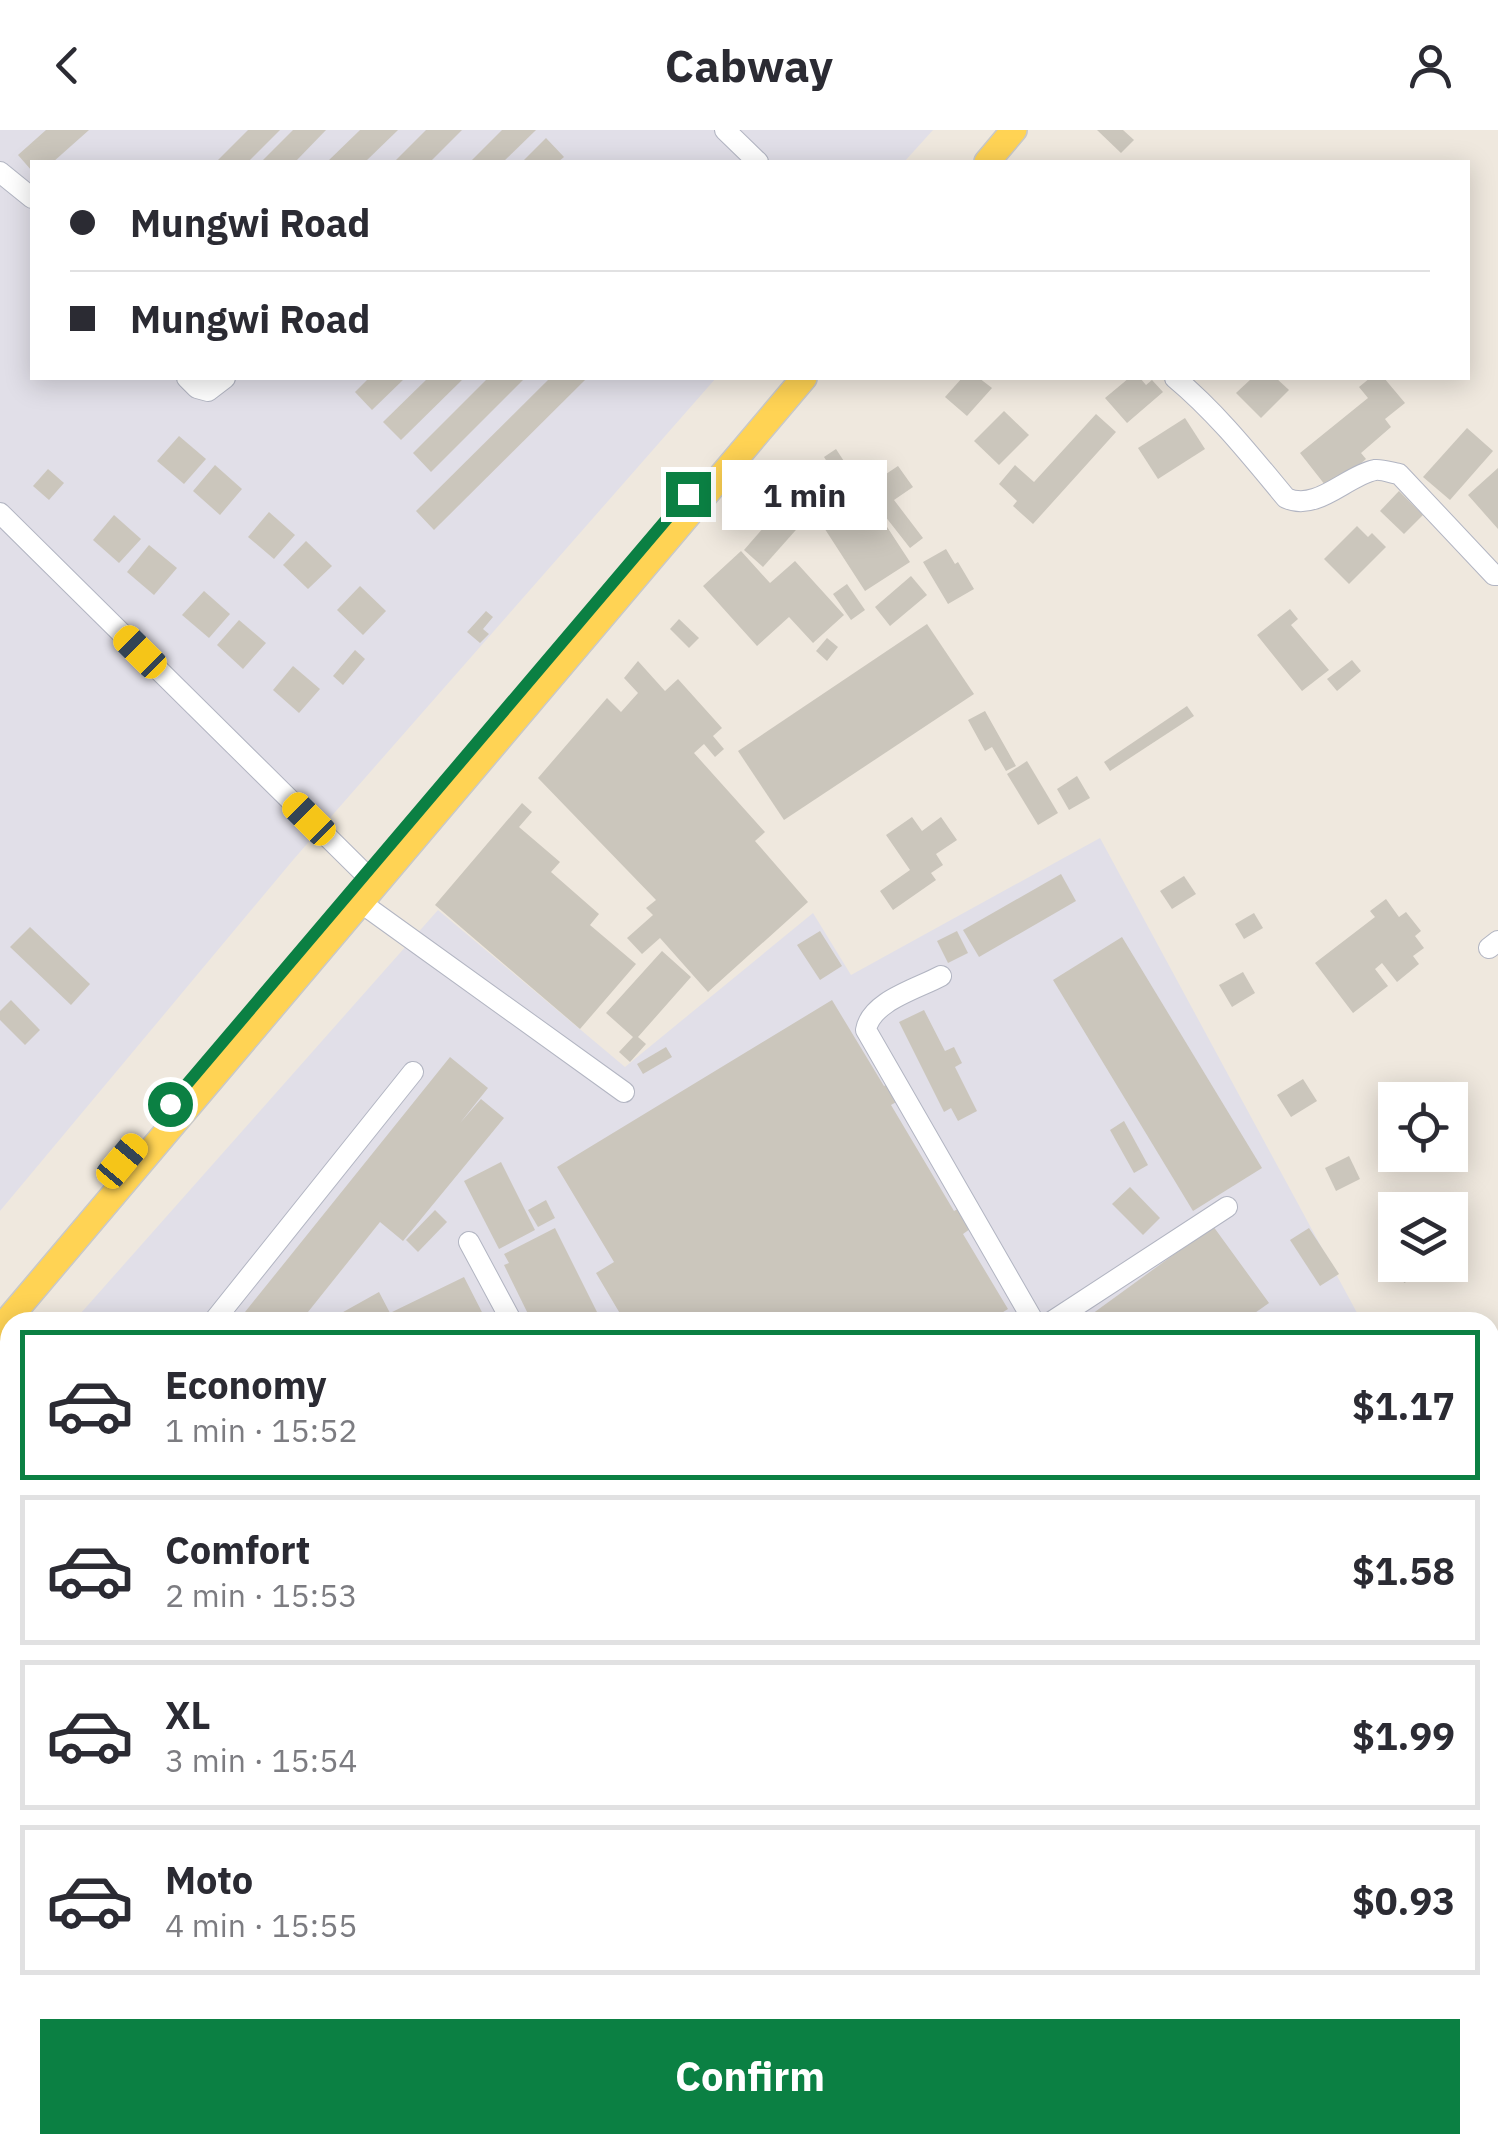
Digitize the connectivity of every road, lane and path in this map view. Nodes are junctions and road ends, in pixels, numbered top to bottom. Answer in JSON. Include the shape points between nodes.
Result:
{"nodes":[{"id":1,"x":724,"y":130,"type":"edge"},
{"id":2,"x":996,"y":130,"type":"edge"},
{"id":3,"x":1014,"y":130,"type":"edge"},
{"id":4,"x":756,"y":160,"type":"edge"},
{"id":5,"x":971,"y":160,"type":"edge"},
{"id":6,"x":989,"y":160,"type":"edge"},
{"id":7,"x":0,"y":172,"type":"edge"},
{"id":8,"x":30,"y":196,"type":"edge"},
{"id":9,"x":190,"y":380,"type":"edge"},
{"id":10,"x":223,"y":380,"type":"edge"},
{"id":11,"x":786,"y":380,"type":"edge"},
{"id":12,"x":802,"y":380,"type":"edge"},
{"id":13,"x":1177,"y":380,"type":"edge"},
{"id":14,"x":0,"y":512,"type":"edge"},
{"id":15,"x":1498,"y":575,"type":"edge"},
{"id":16,"x":365,"y":874,"type":"junction"},
{"id":17,"x":360,"y":902,"type":"junction"},
{"id":18,"x":940,"y":976,"type":"dead end"},
{"id":19,"x":413,"y":1072,"type":"dead end"},
{"id":20,"x":624,"y":1092,"type":"dead end"},
{"id":21,"x":1227,"y":1207,"type":"dead end"},
{"id":22,"x":468,"y":1242,"type":"dead end"},
{"id":23,"x":0,"y":1304,"type":"edge"},
{"id":24,"x":14,"y":1312,"type":"edge"},
{"id":25,"x":221,"y":1312,"type":"edge"},
{"id":26,"x":506,"y":1312,"type":"edge"},
{"id":27,"x":1028,"y":1312,"type":"edge"},
{"id":28,"x":1066,"y":1312,"type":"edge"}],
"edges":[{"from":1,"to":4,"type":"street"},
{"from":2,"to":5,"type":"main road"},
{"from":3,"to":6,"type":"main road"},
{"from":7,"to":8,"type":"street"},
{"from":9,"to":10,"type":"street","via":[[208,392]]},
{"from":11,"to":16,"type":"main road"},
{"from":12,"to":17,"type":"main road"},
{"from":13,"to":15,"type":"street","via":[[1286,498],[1310,500],[1377,470],[1399,474]]},
{"from":14,"to":16,"type":"street"},
{"from":16,"to":23,"type":"main road"},
{"from":17,"to":20,"type":"street"},
{"from":17,"to":24,"type":"main road"},
{"from":18,"to":27,"type":"street","via":[[879,1008],[866,1030]]},
{"from":19,"to":25,"type":"street"},
{"from":21,"to":28,"type":"street"},
{"from":22,"to":26,"type":"street"}]}
